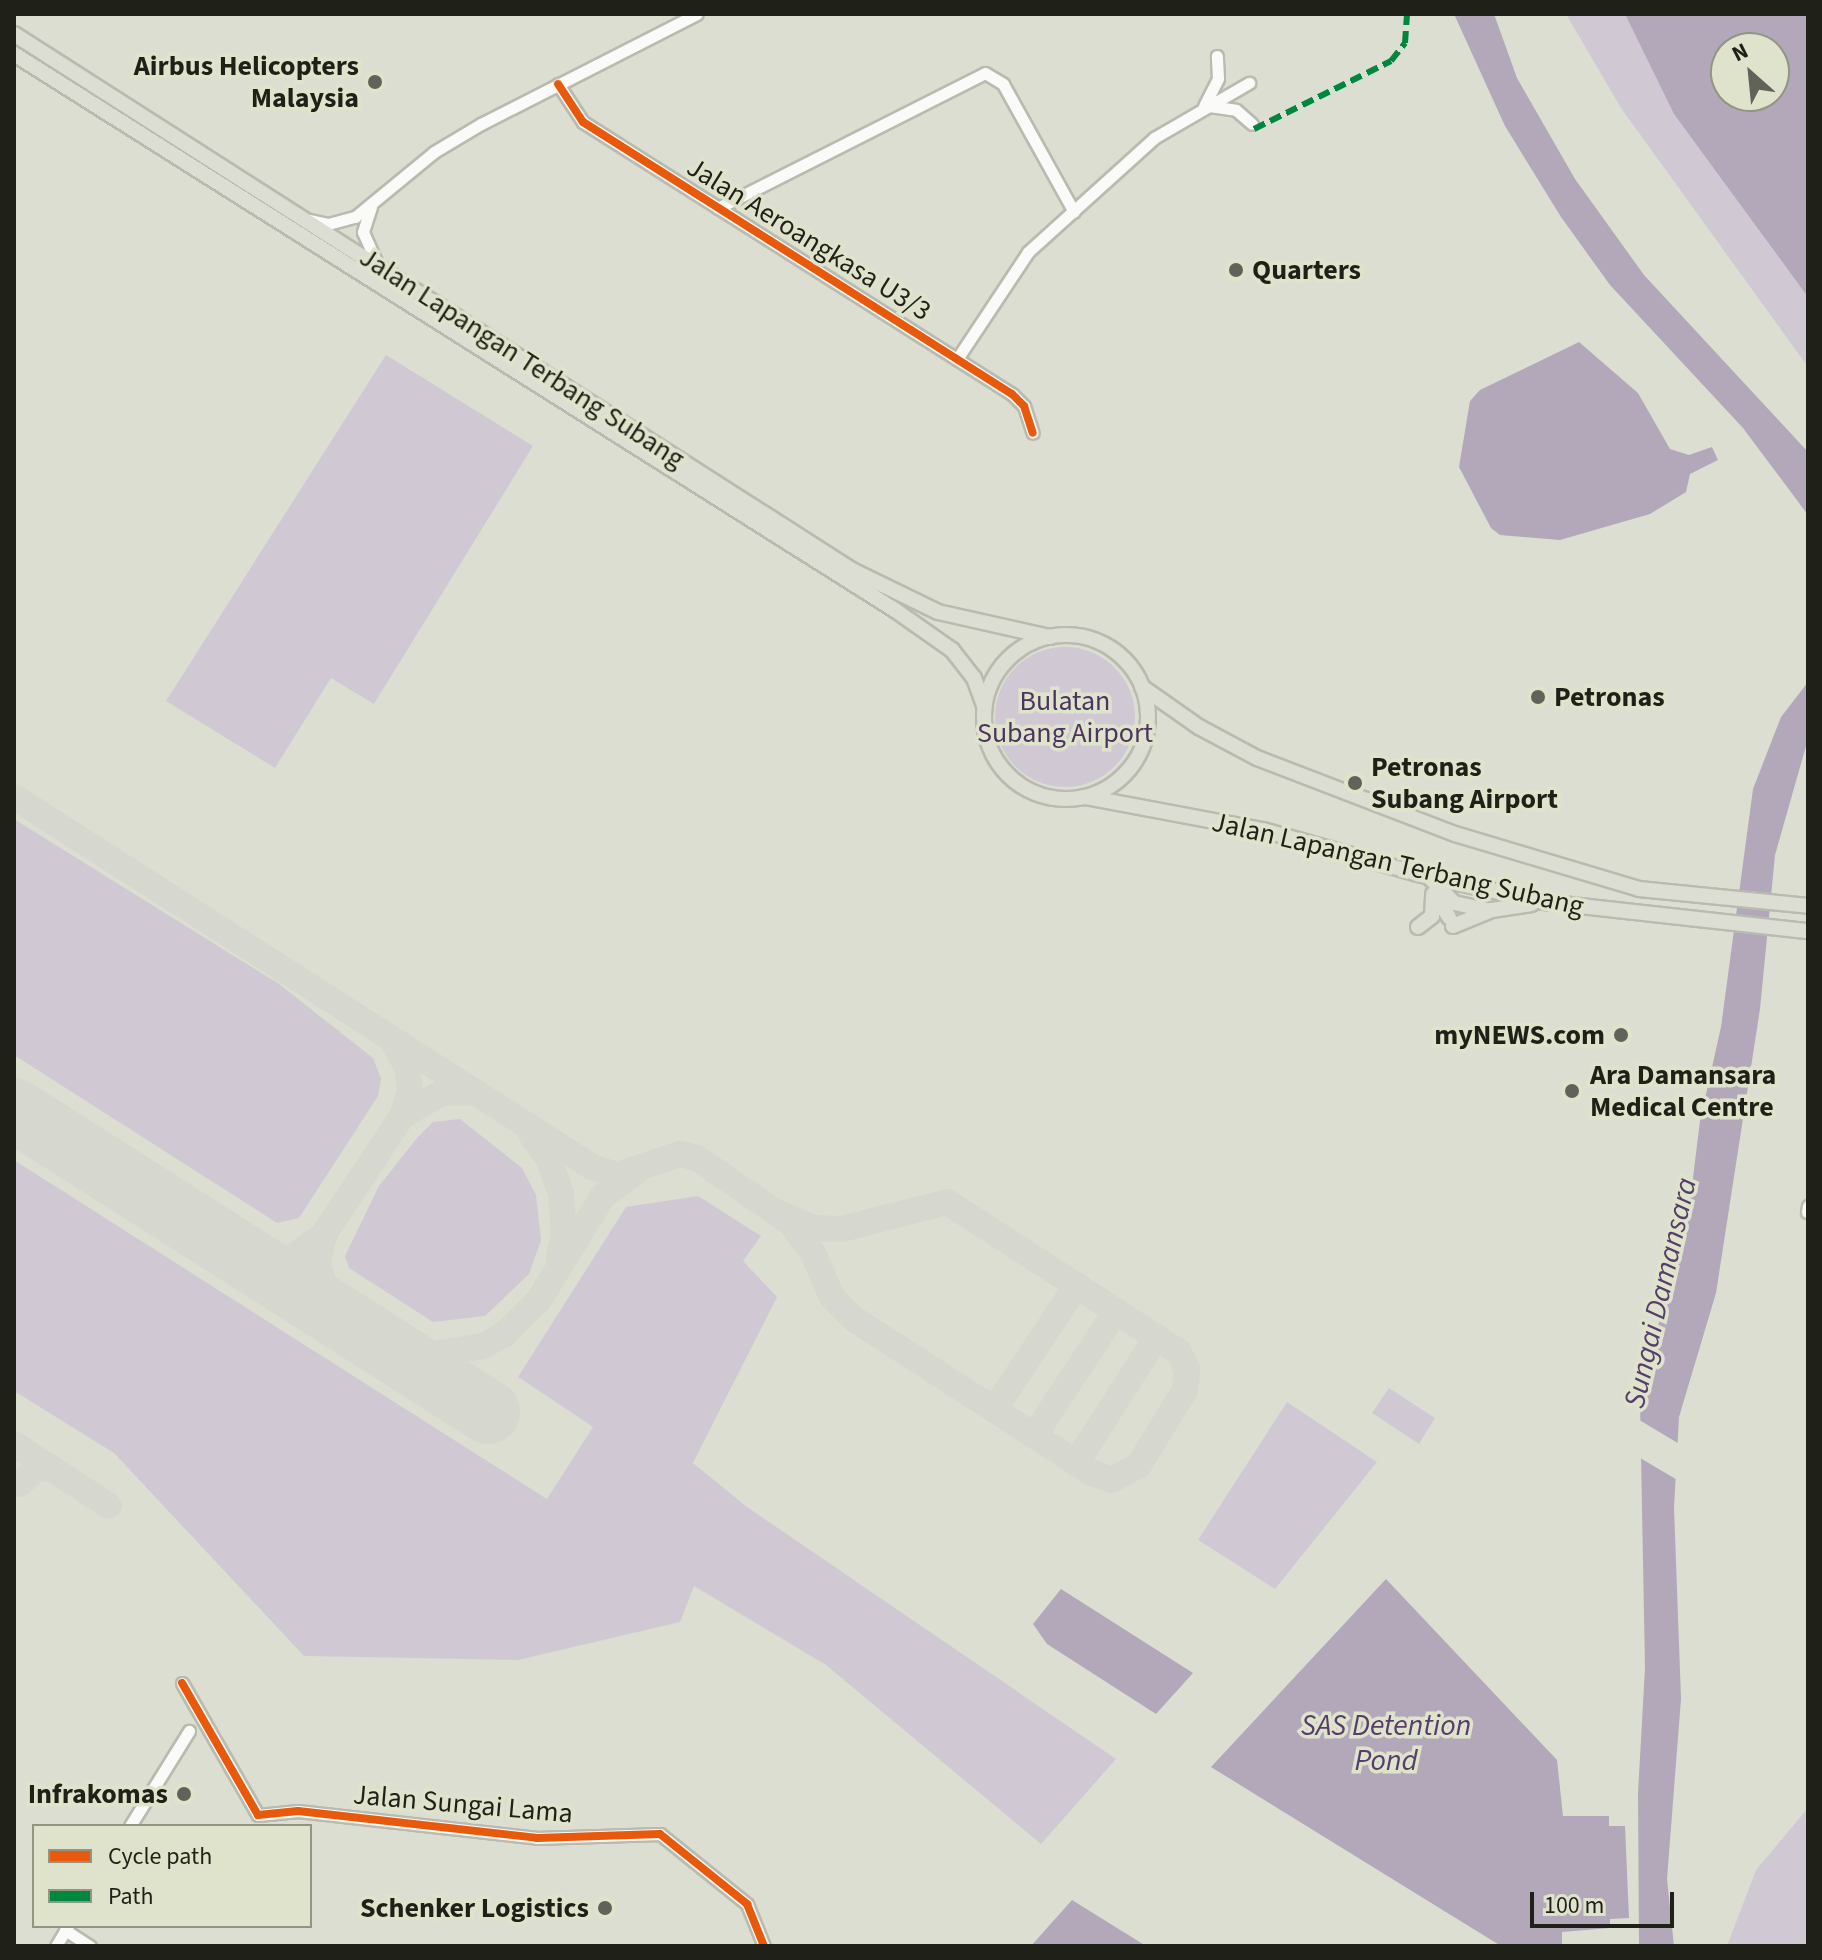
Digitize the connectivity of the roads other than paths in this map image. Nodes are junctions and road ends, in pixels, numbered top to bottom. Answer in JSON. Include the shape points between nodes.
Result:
{"nodes":[{"id":1,"x":697,"y":14,"type":"edge"},
{"id":2,"x":14,"y":34,"type":"edge"},
{"id":3,"x":14,"y":54,"type":"edge"},
{"id":4,"x":1217,"y":56,"type":"dead end"},
{"id":5,"x":1249,"y":83,"type":"dead end"},
{"id":6,"x":558,"y":84,"type":"junction"},
{"id":7,"x":1204,"y":106,"type":"junction"},
{"id":8,"x":1252,"y":124,"type":"dead end"},
{"id":9,"x":371,"y":207,"type":"junction"},
{"id":10,"x":718,"y":208,"type":"junction"},
{"id":11,"x":1074,"y":212,"type":"junction"},
{"id":12,"x":305,"y":220,"type":"junction"},
{"id":13,"x":379,"y":267,"type":"junction"},
{"id":14,"x":957,"y":359,"type":"junction"},
{"id":15,"x":1033,"y":433,"type":"dead end"},
{"id":16,"x":1050,"y":637,"type":"junction"},
{"id":17,"x":1142,"y":687,"type":"junction"},
{"id":18,"x":984,"y":706,"type":"junction"},
{"id":19,"x":1086,"y":797,"type":"junction"},
{"id":20,"x":1428,"y":881,"type":"junction"},
{"id":21,"x":1544,"y":902,"type":"junction"},
{"id":22,"x":1808,"y":906,"type":"edge"},
{"id":23,"x":1492,"y":910,"type":"junction"},
{"id":24,"x":1418,"y":927,"type":"dead end"},
{"id":25,"x":1808,"y":931,"type":"edge"},
{"id":26,"x":182,"y":1683,"type":"dead end"},
{"id":27,"x":189,"y":1731,"type":"dead end"},
{"id":28,"x":131,"y":1824,"type":"edge"},
{"id":29,"x":67,"y":1928,"type":"edge"},
{"id":30,"x":56,"y":1946,"type":"edge"},
{"id":31,"x":90,"y":1946,"type":"edge"},
{"id":32,"x":764,"y":1946,"type":"edge"}],
"edges":[{"from":1,"to":6,"type":"street"},
{"from":2,"to":12,"type":"main road","name":"Jalan Lapangan Terbang Subang"},
{"from":3,"to":18,"type":"main road","name":"Jalan Lapangan Terbang Subang","via":[[895,610],[952,650],[974,678]]},
{"from":4,"to":7,"type":"street","via":[[1218,78]]},
{"from":5,"to":7,"type":"street"},
{"from":6,"to":9,"type":"street","via":[[434,152]]},
{"from":6,"to":10,"type":"street","name":"Jalan Aeroangkasa U3/3","via":[[583,122]]},
{"from":7,"to":8,"type":"street","via":[[1236,110]]},
{"from":7,"to":11,"type":"street","via":[[1154,138]]},
{"from":9,"to":12,"type":"street","via":[[337,223]]},
{"from":9,"to":13,"type":"street","via":[[363,232]]},
{"from":10,"to":11,"type":"street","via":[[985,73],[1003,84]]},
{"from":10,"to":14,"type":"street","name":"Jalan Aeroangkasa U3/3"},
{"from":11,"to":14,"type":"street","via":[[1020,262]]},
{"from":12,"to":13,"type":"main road","name":"Jalan Lapangan Terbang Subang"},
{"from":13,"to":16,"type":"main road","name":"Jalan Lapangan Terbang Subang","via":[[852,570],[938,612]]},
{"from":14,"to":15,"type":"street","name":"Jalan Aeroangkasa U3/3","via":[[1019,399]]},
{"from":16,"to":17,"type":"main road","via":[[1079,637],[1111,649]]},
{"from":16,"to":18,"type":"main road","via":[[1006,661]]},
{"from":17,"to":19,"type":"main road","via":[[1147,732],[1139,755],[1107,788]]},
{"from":17,"to":22,"type":"main road","name":"Jalan Lapangan Terbang Subang","via":[[1199,727],[1309,780],[1455,834],[1639,889]]},
{"from":18,"to":19,"type":"main road","via":[[991,751],[1011,778],[1040,795]]},
{"from":19,"to":20,"type":"main road","name":"Jalan Lapangan Terbang Subang","via":[[1263,830]]},
{"from":20,"to":21,"type":"main road","name":"Jalan Lapangan Terbang Subang"},
{"from":20,"to":23,"type":"main road","via":[[1454,903]]},
{"from":20,"to":23,"type":"main road","via":[[1451,921]]},
{"from":20,"to":24,"type":"main road","via":[[1432,916]]},
{"from":21,"to":23,"type":"main road"},
{"from":21,"to":25,"type":"main road","name":"Jalan Lapangan Terbang Subang"},
{"from":26,"to":32,"type":"street","name":"Jalan Sungai Lama","via":[[258,1815],[298,1811],[537,1838],[660,1834],[747,1904]]},
{"from":27,"to":28,"type":"street"},
{"from":29,"to":30,"type":"street"},
{"from":29,"to":31,"type":"street"}]}
